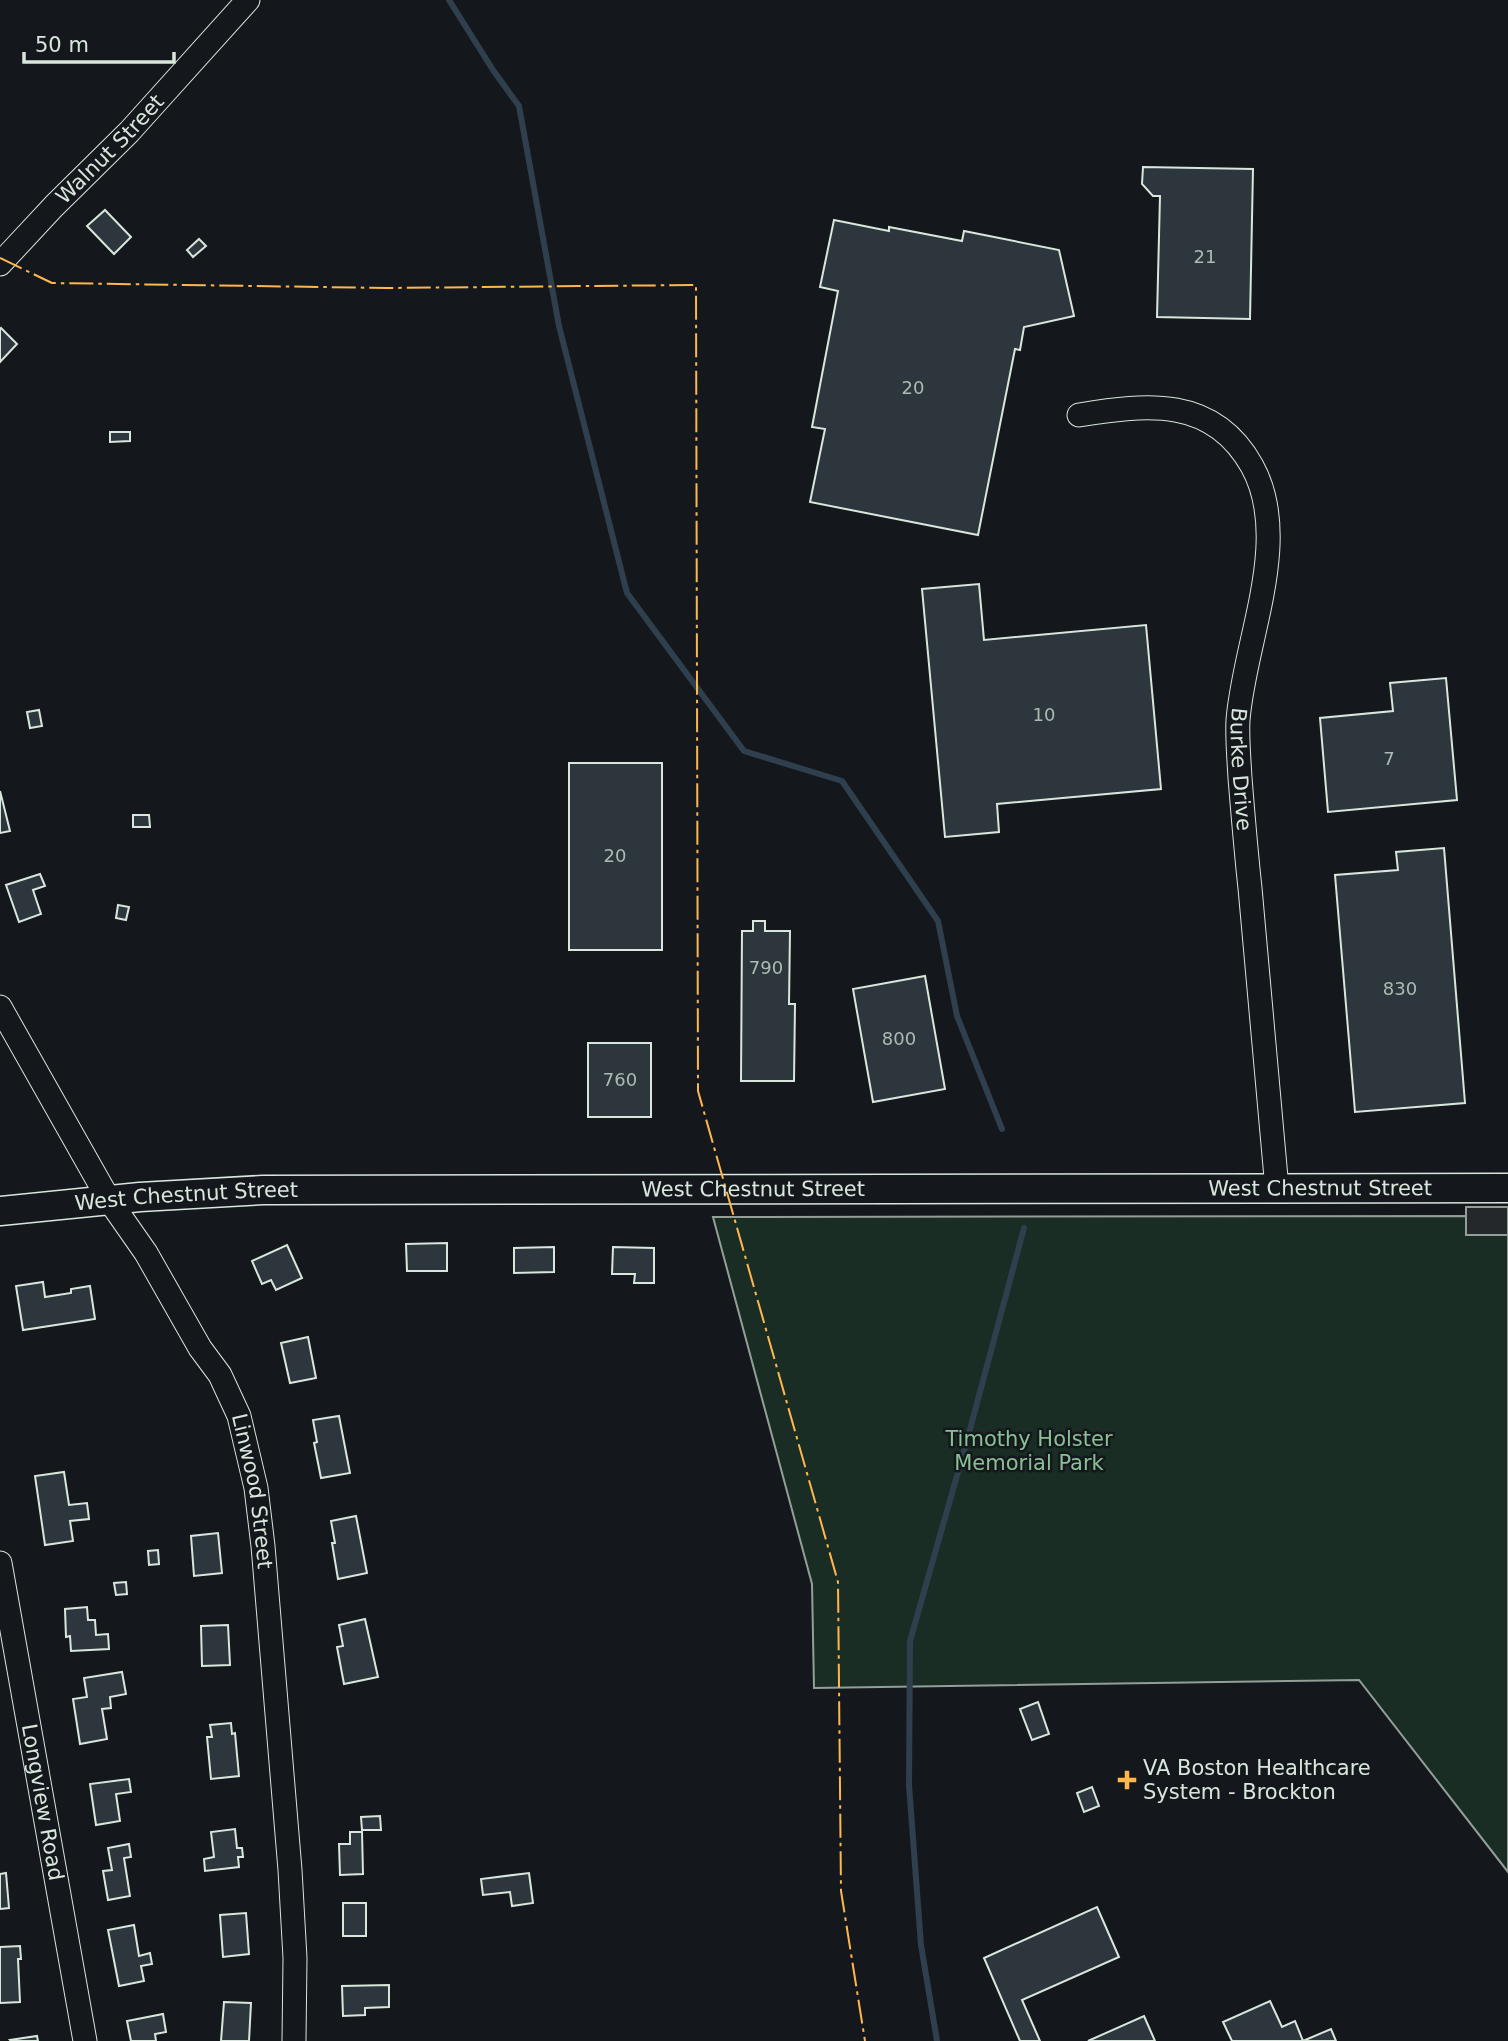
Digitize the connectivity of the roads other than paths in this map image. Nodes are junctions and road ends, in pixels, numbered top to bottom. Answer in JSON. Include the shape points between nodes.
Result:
{"nodes":[{"id":1,"x":247,"y":0,"type":"edge"},
{"id":2,"x":0,"y":264,"type":"edge"},
{"id":3,"x":1079,"y":415,"type":"dead end"},
{"id":4,"x":0,"y":1007,"type":"edge"},
{"id":5,"x":1508,"y":1188,"type":"edge"},
{"id":6,"x":1277,"y":1189,"type":"junction"},
{"id":7,"x":109,"y":1200,"type":"junction"},
{"id":8,"x":0,"y":1211,"type":"edge"},
{"id":9,"x":0,"y":1563,"type":"edge"},
{"id":10,"x":85,"y":2041,"type":"edge"},
{"id":11,"x":294,"y":2041,"type":"edge"}],
"edges":[{"from":1,"to":2,"type":"street","name":"Walnut Street","via":[[129,132]]},
{"from":3,"to":6,"type":"street","name":"Burke Drive","via":[[1157,406],[1197,416],[1240,449],[1265,499],[1266,562],[1238,737]]},
{"from":4,"to":7,"type":"street","name":"Linwood Street"},
{"from":5,"to":6,"type":"main road","name":"West Chestnut Street"},
{"from":6,"to":7,"type":"main road","name":"West Chestnut Street","via":[[304,1189]]},
{"from":7,"to":8,"type":"main road","name":"West Chestnut Street"},
{"from":7,"to":11,"type":"street","name":"Linwood Street","via":[[220,1375],[239,1416],[250,1459],[263,1546],[290,1870]]},
{"from":9,"to":10,"type":"street","name":"Longview Road"}]}
